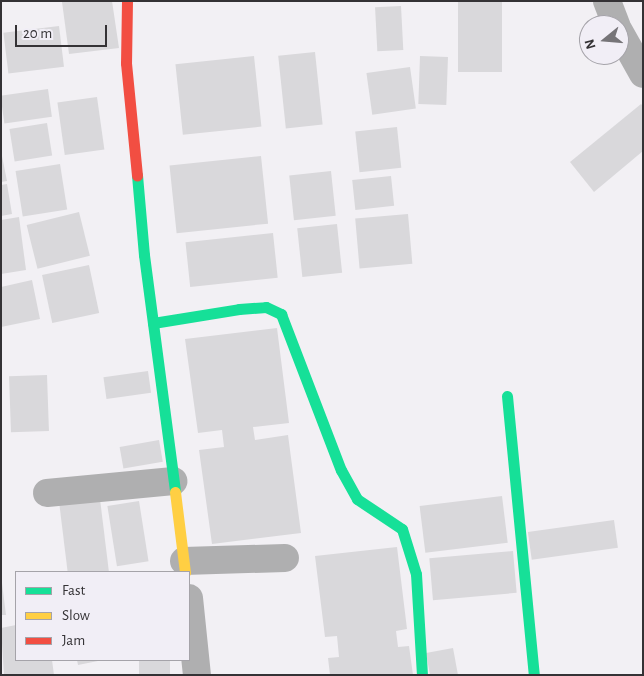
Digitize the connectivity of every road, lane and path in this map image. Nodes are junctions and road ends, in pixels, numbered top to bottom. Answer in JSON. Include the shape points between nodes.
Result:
{"nodes":[{"id":1,"x":127,"y":1,"type":"edge"},
{"id":2,"x":607,"y":1,"type":"edge"},
{"id":3,"x":612,"y":15,"type":"edge"},
{"id":4,"x":629,"y":48,"type":"edge"},
{"id":5,"x":643,"y":74,"type":"edge"},
{"id":6,"x":153,"y":323,"type":"junction"},
{"id":7,"x":507,"y":396,"type":"dead end"},
{"id":8,"x":173,"y":481,"type":"junction"},
{"id":9,"x":47,"y":493,"type":"dead end"},
{"id":10,"x":285,"y":558,"type":"dead end"},
{"id":11,"x":185,"y":567,"type":"edge"},
{"id":12,"x":190,"y":608,"type":"edge"},
{"id":13,"x":197,"y":675,"type":"edge"},
{"id":14,"x":422,"y":675,"type":"edge"},
{"id":15,"x":534,"y":675,"type":"edge"}],
"edges":[{"from":1,"to":6,"type":"street","via":[[126,62]]},
{"from":2,"to":3,"type":"street"},
{"from":4,"to":5,"type":"street"},
{"from":6,"to":8,"type":"street"},
{"from":6,"to":14,"type":"street","via":[[266,307],[280,314],[341,470],[357,499],[402,529],[416,574]]},
{"from":7,"to":15,"type":"street"},
{"from":8,"to":9,"type":"street"},
{"from":8,"to":11,"type":"street"},
{"from":10,"to":11,"type":"street"},
{"from":12,"to":13,"type":"street"}]}
